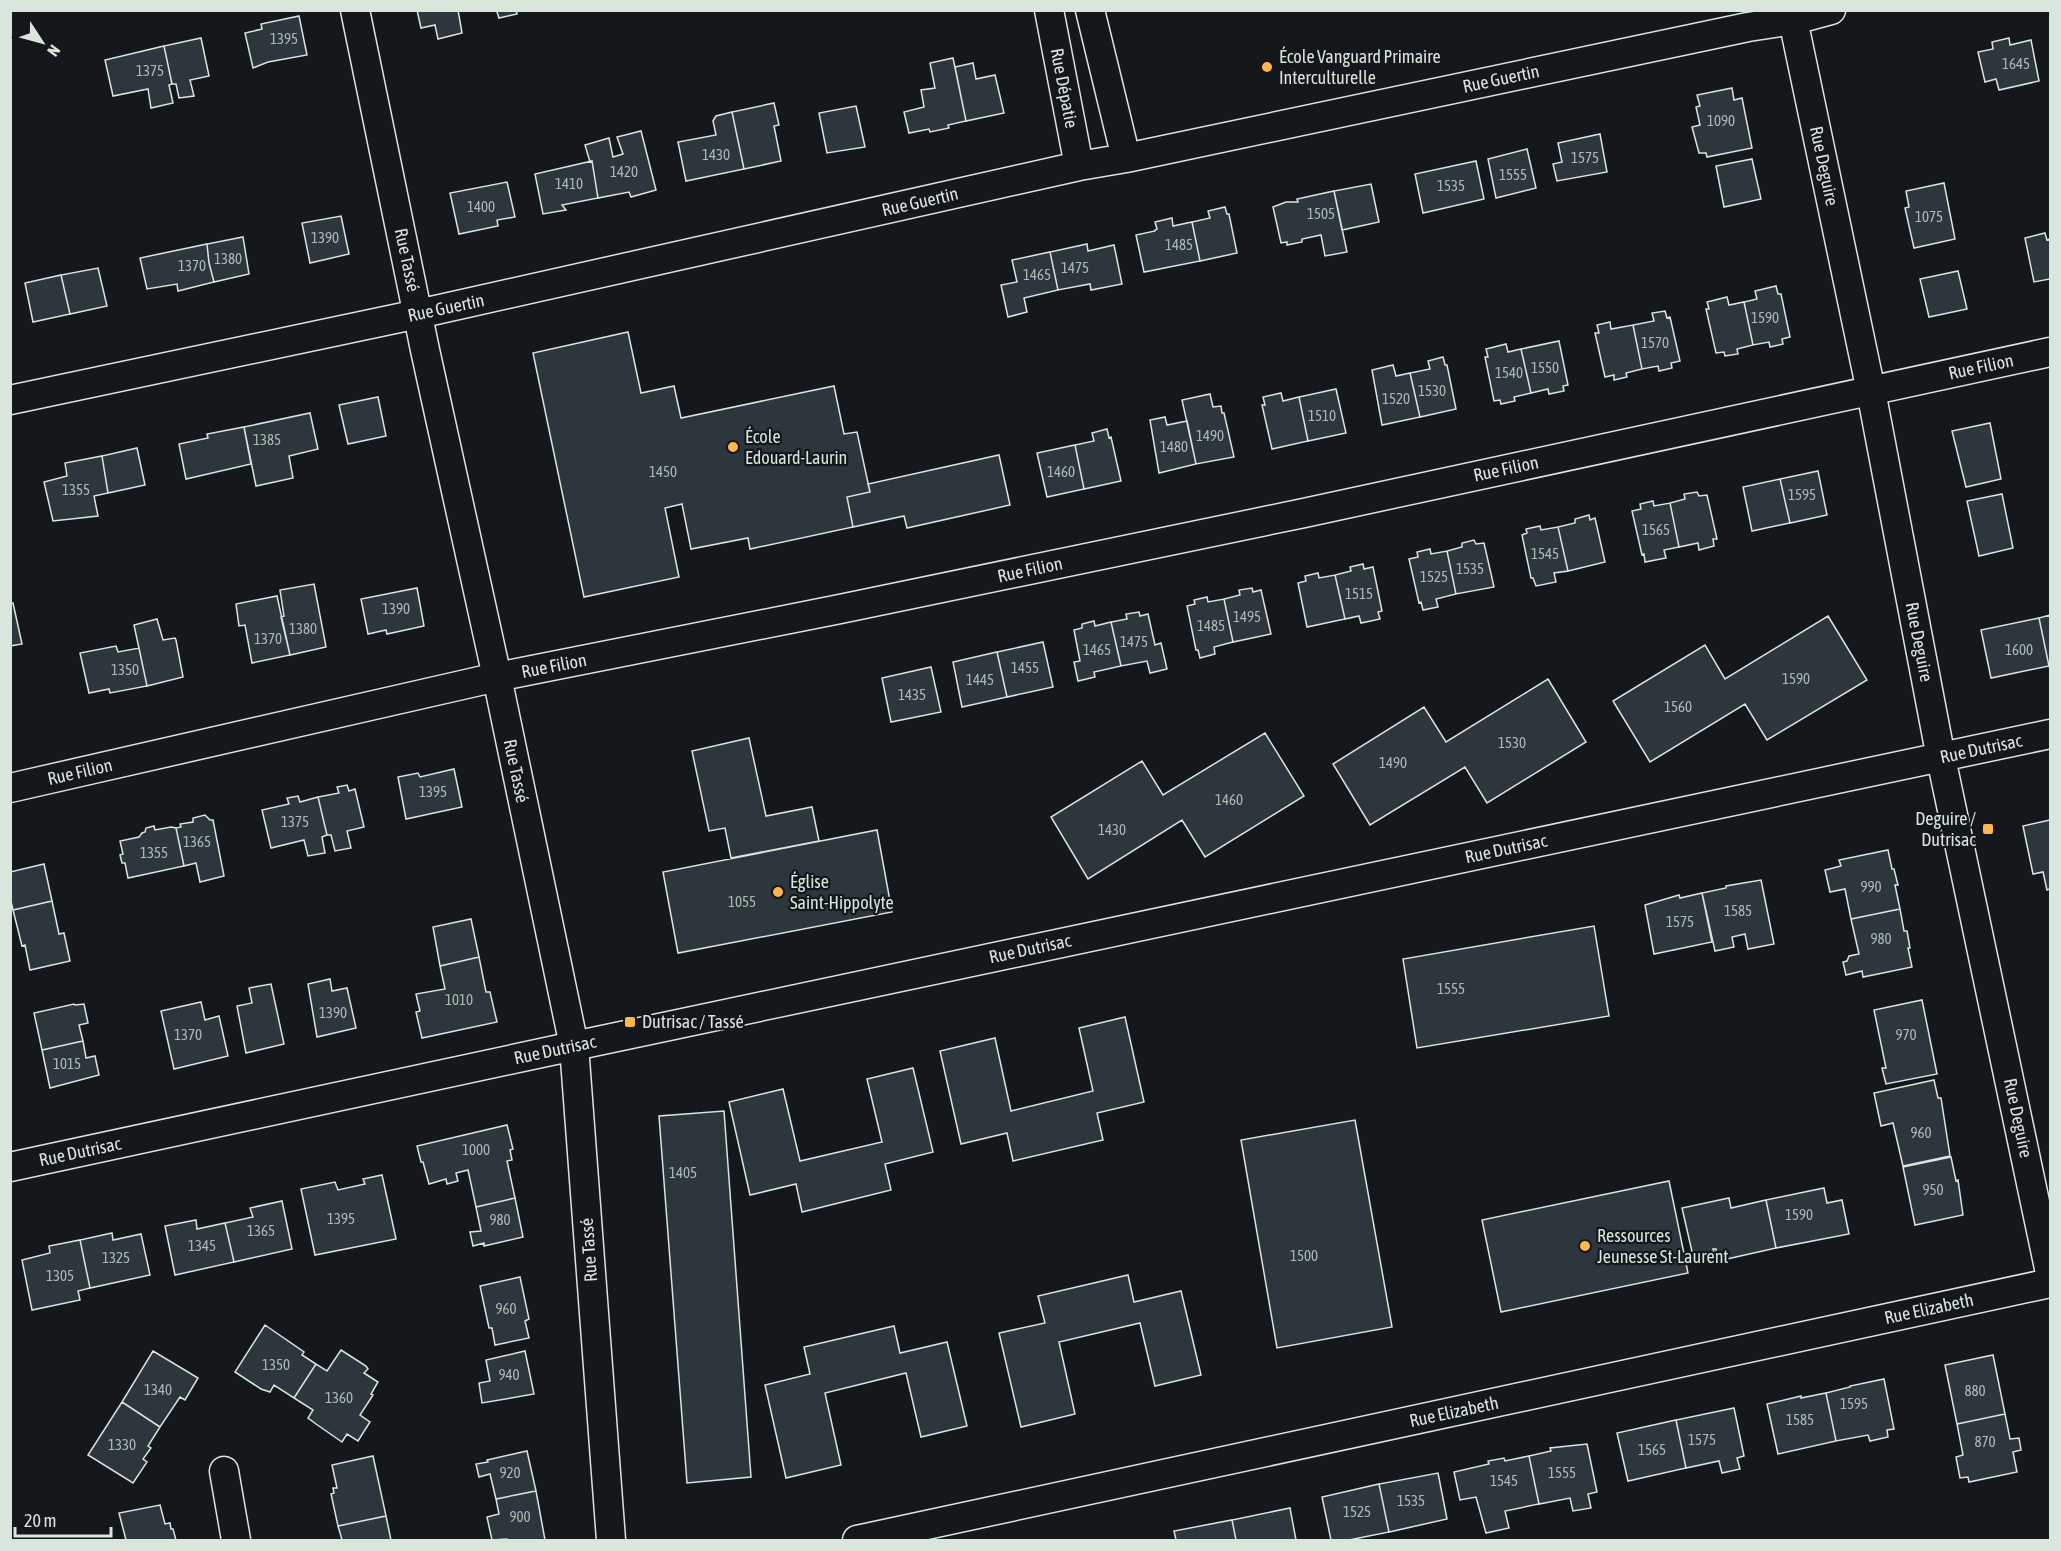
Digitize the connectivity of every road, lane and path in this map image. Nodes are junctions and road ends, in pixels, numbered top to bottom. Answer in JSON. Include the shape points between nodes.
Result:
{"nodes":[{"id":1,"x":356,"y":10,"type":"edge"},
{"id":2,"x":1049,"y":10,"type":"edge"},
{"id":3,"x":1090,"y":10,"type":"edge"},
{"id":4,"x":1831,"y":10,"type":"edge"},
{"id":5,"x":1793,"y":15,"type":"edge"},
{"id":6,"x":1126,"y":158,"type":"junction"},
{"id":7,"x":1079,"y":166,"type":"junction"},
{"id":8,"x":418,"y":314,"type":"junction"},
{"id":9,"x":2050,"y":352,"type":"edge"},
{"id":10,"x":1870,"y":391,"type":"junction"},
{"id":11,"x":10,"y":400,"type":"edge"},
{"id":12,"x":496,"y":677,"type":"junction"},
{"id":13,"x":2050,"y":734,"type":"edge"},
{"id":14,"x":1941,"y":758,"type":"junction"},
{"id":15,"x":10,"y":788,"type":"edge"},
{"id":16,"x":573,"y":1046,"type":"junction"},
{"id":17,"x":10,"y":1167,"type":"edge"},
{"id":18,"x":2050,"y":1274,"type":"edge"},
{"id":19,"x":2050,"y":1283,"type":"edge"},
{"id":20,"x":224,"y":1471,"type":"dead end"},
{"id":21,"x":236,"y":1540,"type":"edge"},
{"id":22,"x":611,"y":1540,"type":"edge"},
{"id":23,"x":856,"y":1540,"type":"edge"}],
"edges":[{"from":1,"to":8,"type":"street","name":"Rue Tassé"},
{"from":2,"to":7,"type":"street","name":"Rue Dépatie"},
{"from":3,"to":6,"type":"street"},
{"from":4,"to":5,"type":"street","name":"Rue Guertin"},
{"from":5,"to":6,"type":"street","name":"Rue Guertin"},
{"from":5,"to":10,"type":"street","name":"Rue Deguire"},
{"from":6,"to":7,"type":"street","name":"Rue Guertin"},
{"from":7,"to":8,"type":"street","name":"Rue Guertin"},
{"from":8,"to":11,"type":"street","name":"Rue Guertin"},
{"from":8,"to":12,"type":"street","name":"Rue Tassé"},
{"from":9,"to":10,"type":"street","name":"Rue Filion"},
{"from":10,"to":12,"type":"street","name":"Rue Filion","via":[[1304,513]]},
{"from":10,"to":14,"type":"street","name":"Rue Deguire"},
{"from":12,"to":15,"type":"street","name":"Rue Filion"},
{"from":12,"to":16,"type":"street","name":"Rue Tassé"},
{"from":13,"to":14,"type":"street","name":"Rue Dutrisac"},
{"from":14,"to":16,"type":"street","name":"Rue Dutrisac"},
{"from":14,"to":18,"type":"street","name":"Rue Deguire"},
{"from":16,"to":17,"type":"street","name":"Rue Dutrisac"},
{"from":16,"to":22,"type":"street","name":"Rue Tassé"},
{"from":19,"to":23,"type":"street","name":"Rue Elizabeth"},
{"from":20,"to":21,"type":"street"}]}
